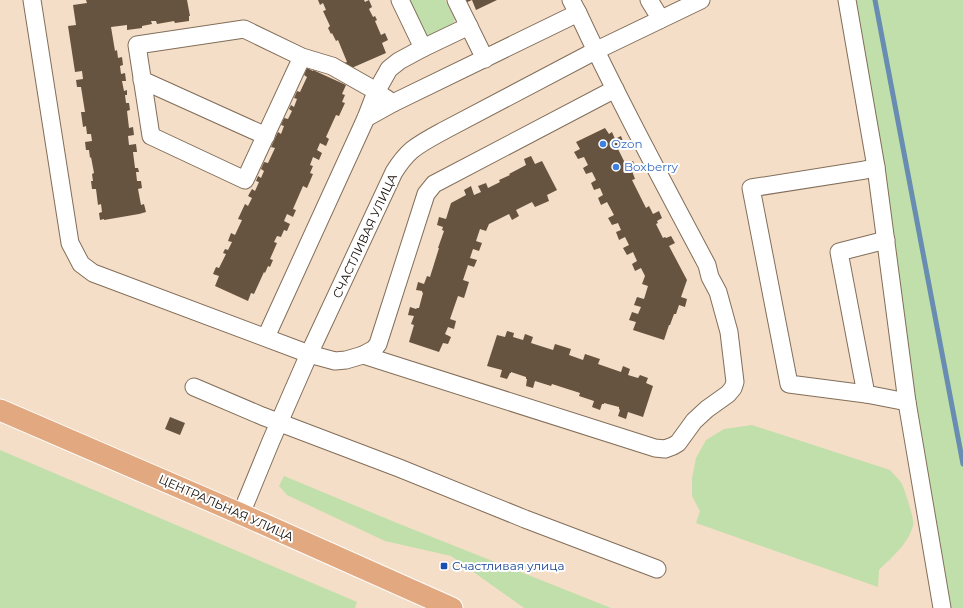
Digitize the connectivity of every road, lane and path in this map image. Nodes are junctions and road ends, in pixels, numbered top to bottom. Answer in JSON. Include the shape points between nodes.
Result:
{"nodes":[{"id":1,"x":32,"y":0,"type":"edge"},
{"id":2,"x":400,"y":0,"type":"edge"},
{"id":3,"x":456,"y":0,"type":"edge"},
{"id":4,"x":649,"y":0,"type":"edge"},
{"id":5,"x":701,"y":0,"type":"edge"},
{"id":6,"x":846,"y":0,"type":"edge"},
{"id":7,"x":575,"y":7,"type":"edge"},
{"id":8,"x":659,"y":20,"type":"junction"},
{"id":9,"x":469,"y":26,"type":"junction"},
{"id":10,"x":423,"y":48,"type":"junction"},
{"id":11,"x":595,"y":51,"type":"junction"},
{"id":12,"x":302,"y":57,"type":"junction"},
{"id":13,"x":485,"y":59,"type":"junction"},
{"id":14,"x":142,"y":80,"type":"junction"},
{"id":15,"x":615,"y":89,"type":"junction"},
{"id":16,"x":376,"y":92,"type":"junction"},
{"id":17,"x":393,"y":103,"type":"junction"},
{"id":18,"x":366,"y":118,"type":"junction"},
{"id":19,"x":266,"y":136,"type":"junction"},
{"id":20,"x":876,"y":167,"type":"junction"},
{"id":21,"x":886,"y":240,"type":"junction"},
{"id":22,"x":266,"y":337,"type":"junction"},
{"id":23,"x":309,"y":354,"type":"junction"},
{"id":24,"x":362,"y":355,"type":"junction"},
{"id":25,"x":194,"y":387,"type":"dead end"},
{"id":26,"x":866,"y":394,"type":"junction"},
{"id":27,"x":907,"y":402,"type":"junction"},
{"id":28,"x":0,"y":410,"type":"edge"},
{"id":29,"x":279,"y":422,"type":"junction"},
{"id":30,"x":241,"y":514,"type":"junction"},
{"id":31,"x":657,"y":569,"type":"dead end"},
{"id":32,"x":452,"y":608,"type":"edge"},
{"id":33,"x":942,"y":608,"type":"edge"}],
"edges":[{"from":1,"to":22,"type":"street","via":[[70,243],[81,264],[93,273]]},
{"from":2,"to":10,"type":"street"},
{"from":3,"to":9,"type":"street"},
{"from":4,"to":8,"type":"street"},
{"from":5,"to":8,"type":"street","name":"СЧАСТЛИВАЯ УЛИЦА"},
{"from":6,"to":20,"type":"street"},
{"from":7,"to":11,"type":"street"},
{"from":7,"to":13,"type":"street"},
{"from":8,"to":11,"type":"street","name":"СЧАСТЛИВАЯ УЛИЦА"},
{"from":9,"to":10,"type":"street"},
{"from":9,"to":13,"type":"street"},
{"from":10,"to":16,"type":"street","via":[[389,68]]},
{"from":11,"to":15,"type":"street"},
{"from":11,"to":23,"type":"street","name":"СЧАСТЛИВАЯ УЛИЦА","via":[[412,150],[394,172]]},
{"from":12,"to":14,"type":"street","via":[[244,28],[137,45]]},
{"from":12,"to":16,"type":"street","via":[[332,66]]},
{"from":12,"to":19,"type":"street"},
{"from":13,"to":17,"type":"street"},
{"from":14,"to":19,"type":"street"},
{"from":14,"to":19,"type":"street","via":[[151,136],[245,180]]},
{"from":15,"to":24,"type":"street","via":[[434,184],[426,194],[378,344]]},
{"from":15,"to":24,"type":"street","via":[[707,265],[718,292],[729,332],[735,382],[728,394],[694,421],[678,443],[665,449],[655,448]]},
{"from":16,"to":17,"type":"street"},
{"from":16,"to":18,"type":"street"},
{"from":17,"to":18,"type":"street"},
{"from":18,"to":22,"type":"street"},
{"from":20,"to":21,"type":"street"},
{"from":20,"to":26,"type":"street","via":[[751,188],[789,384]]},
{"from":21,"to":26,"type":"street","via":[[839,252]]},
{"from":21,"to":27,"type":"street"},
{"from":22,"to":23,"type":"street"},
{"from":23,"to":24,"type":"street","via":[[335,361]]},
{"from":23,"to":29,"type":"street","name":"СЧАСТЛИВАЯ УЛИЦА"},
{"from":25,"to":29,"type":"street"},
{"from":26,"to":27,"type":"street"},
{"from":27,"to":33,"type":"street"},
{"from":28,"to":30,"type":"main road","name":"ЦЕНТРАЛЬНАЯ УЛИЦА"},
{"from":29,"to":30,"type":"street","name":"СЧАСТЛИВАЯ УЛИЦА"},
{"from":29,"to":31,"type":"street"},
{"from":30,"to":32,"type":"main road","name":"ЦЕНТРАЛЬНАЯ УЛИЦА"}]}
